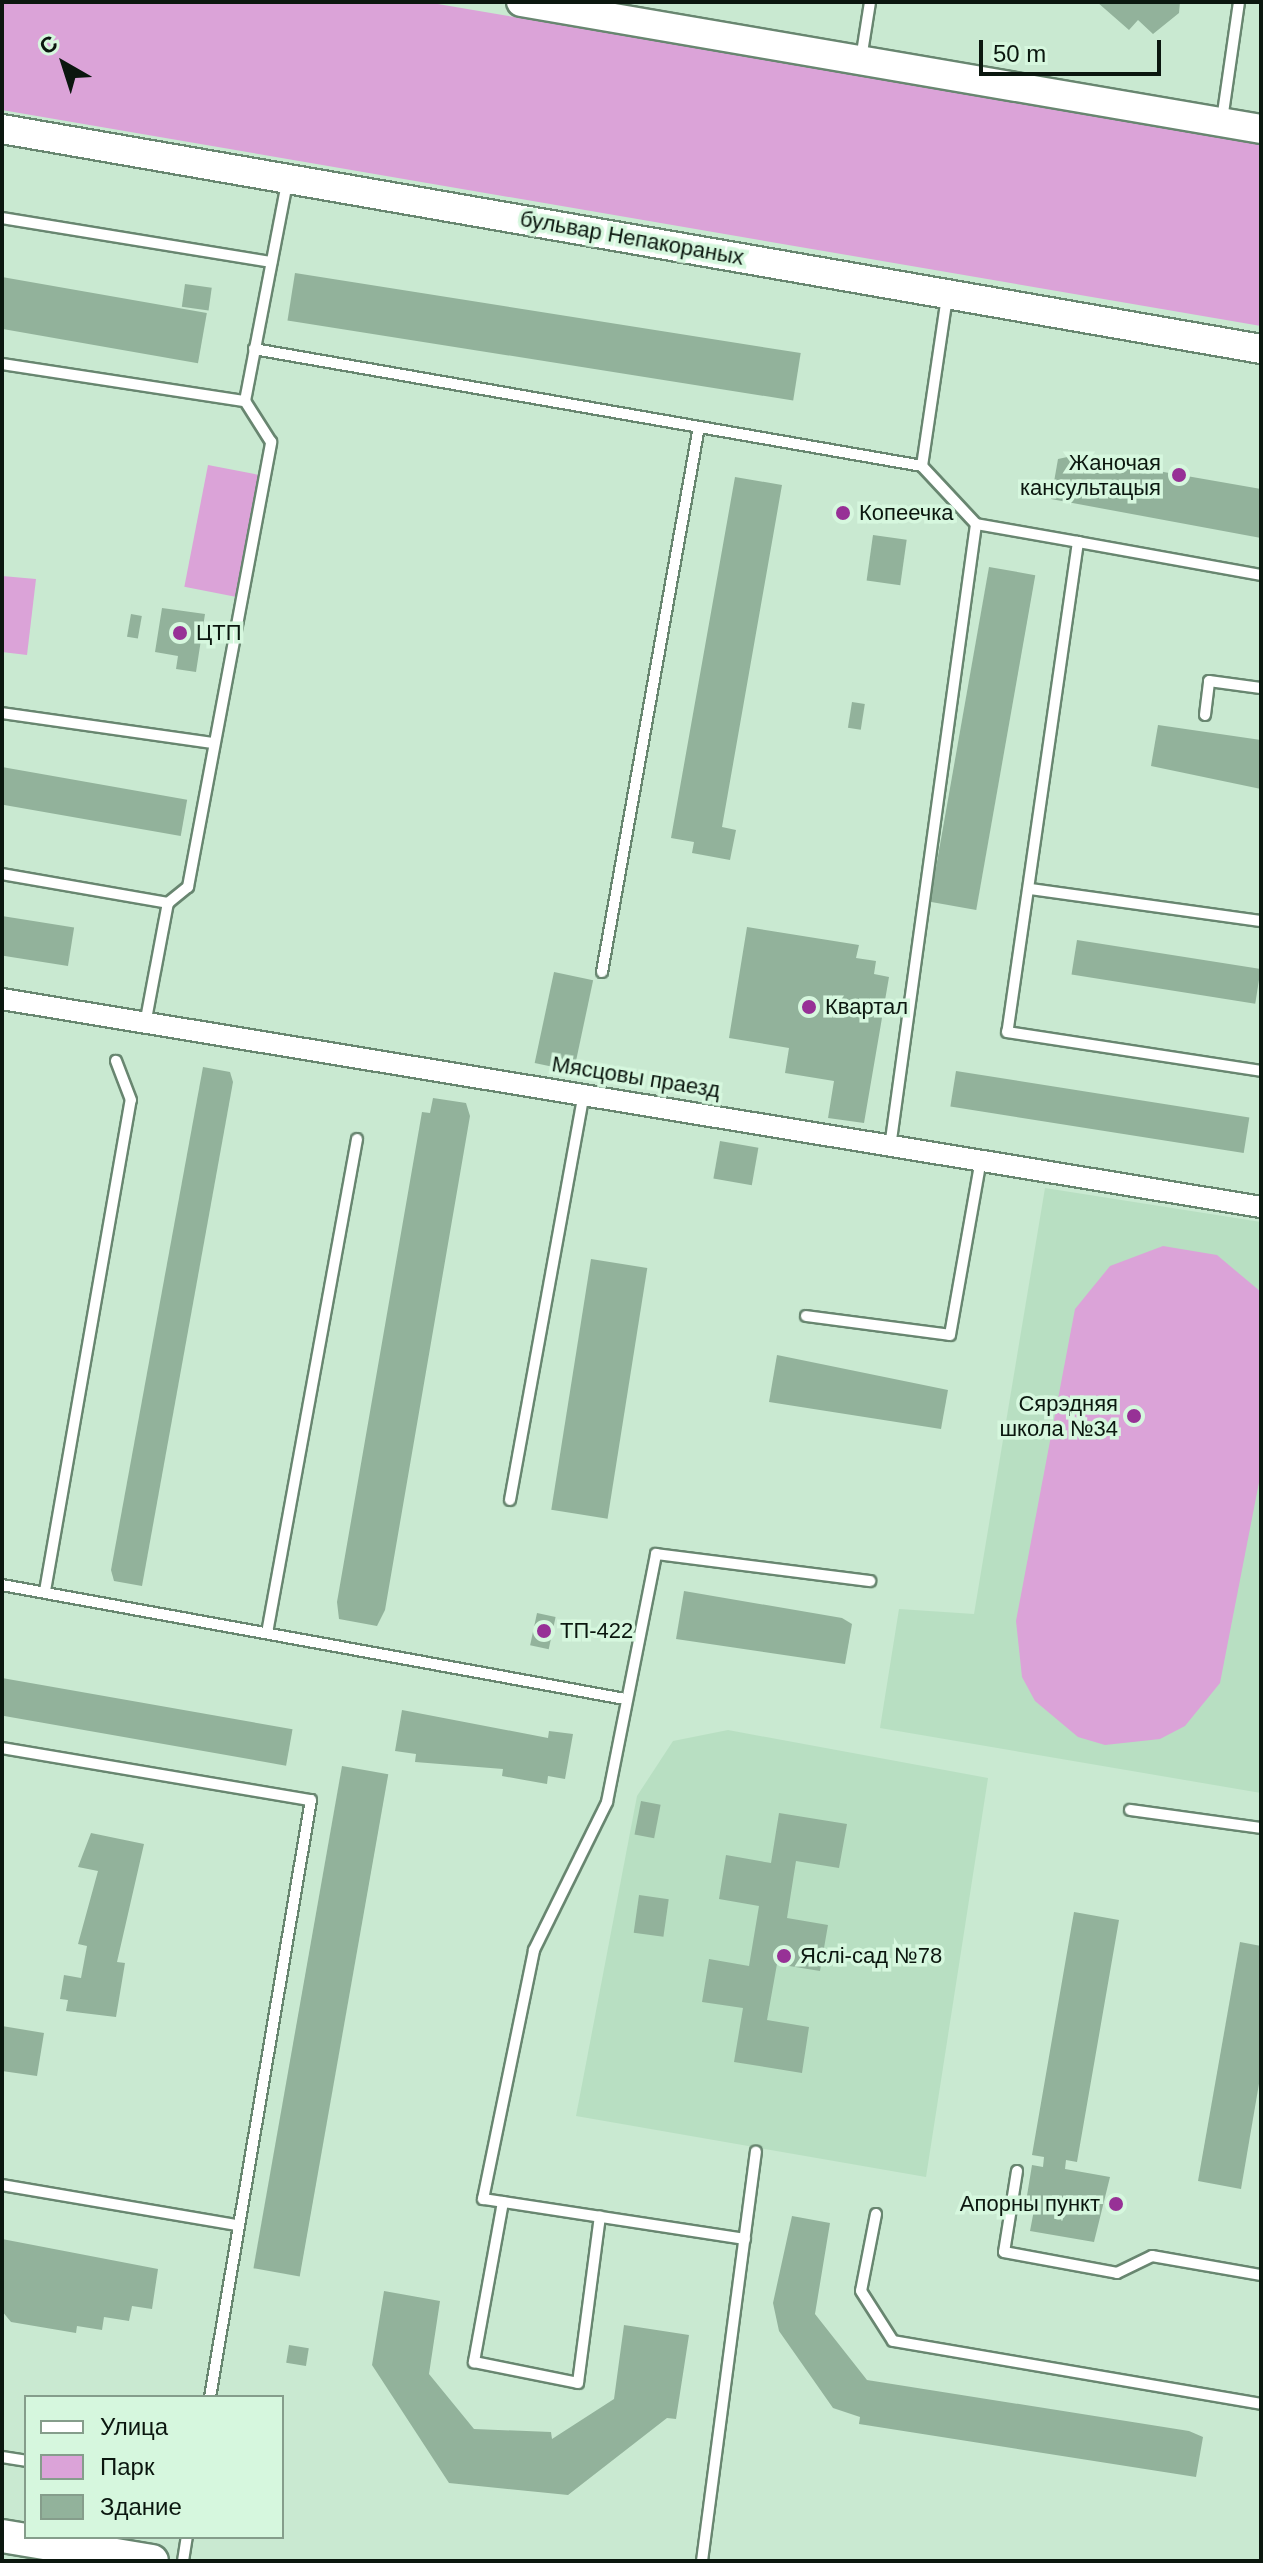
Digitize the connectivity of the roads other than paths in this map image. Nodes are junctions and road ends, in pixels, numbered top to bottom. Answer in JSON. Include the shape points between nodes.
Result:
{"nodes":[{"id":1,"x":521,"y":2,"type":"edge"},
{"id":2,"x":870,"y":2,"type":"edge"},
{"id":3,"x":1239,"y":2,"type":"edge"},
{"id":4,"x":861,"y":61,"type":"junction"},
{"id":5,"x":1222,"y":122,"type":"junction"},
{"id":6,"x":2,"y":129,"type":"edge"},
{"id":7,"x":1261,"y":129,"type":"edge"},
{"id":8,"x":288,"y":178,"type":"junction"},
{"id":9,"x":2,"y":218,"type":"edge"},
{"id":10,"x":271,"y":262,"type":"junction"},
{"id":11,"x":948,"y":294,"type":"junction"},
{"id":12,"x":254,"y":349,"type":"junction"},
{"id":13,"x":1261,"y":349,"type":"edge"},
{"id":14,"x":2,"y":364,"type":"edge"},
{"id":15,"x":245,"y":401,"type":"junction"},
{"id":16,"x":698,"y":432,"type":"junction"},
{"id":17,"x":922,"y":466,"type":"junction"},
{"id":18,"x":976,"y":524,"type":"junction"},
{"id":19,"x":1078,"y":542,"type":"junction"},
{"id":20,"x":1261,"y":575,"type":"edge"},
{"id":21,"x":1261,"y":688,"type":"edge"},
{"id":22,"x":2,"y":713,"type":"edge"},
{"id":23,"x":1205,"y":715,"type":"dead end"},
{"id":24,"x":213,"y":743,"type":"junction"},
{"id":25,"x":2,"y":874,"type":"edge"},
{"id":26,"x":1030,"y":889,"type":"junction"},
{"id":27,"x":168,"y":903,"type":"junction"},
{"id":28,"x":1261,"y":921,"type":"edge"},
{"id":29,"x":602,"y":972,"type":"dead end"},
{"id":30,"x":2,"y":999,"type":"edge"},
{"id":31,"x":146,"y":1019,"type":"junction"},
{"id":32,"x":116,"y":1061,"type":"dead end"},
{"id":33,"x":1261,"y":1071,"type":"edge"},
{"id":34,"x":584,"y":1093,"type":"junction"},
{"id":35,"x":357,"y":1139,"type":"dead end"},
{"id":36,"x":891,"y":1140,"type":"junction"},
{"id":37,"x":981,"y":1159,"type":"junction"},
{"id":38,"x":1261,"y":1207,"type":"edge"},
{"id":39,"x":806,"y":1316,"type":"dead end"},
{"id":40,"x":510,"y":1500,"type":"dead end"},
{"id":41,"x":870,"y":1581,"type":"dead end"},
{"id":42,"x":2,"y":1585,"type":"edge"},
{"id":43,"x":45,"y":1591,"type":"junction"},
{"id":44,"x":267,"y":1633,"type":"junction"},
{"id":45,"x":625,"y":1699,"type":"junction"},
{"id":46,"x":2,"y":1748,"type":"edge"},
{"id":47,"x":1130,"y":1810,"type":"dead end"},
{"id":48,"x":1261,"y":1828,"type":"edge"},
{"id":49,"x":756,"y":2152,"type":"dead end"},
{"id":50,"x":1017,"y":2171,"type":"dead end"},
{"id":51,"x":2,"y":2185,"type":"edge"},
{"id":52,"x":503,"y":2202,"type":"junction"},
{"id":53,"x":876,"y":2214,"type":"dead end"},
{"id":54,"x":600,"y":2216,"type":"junction"},
{"id":55,"x":237,"y":2225,"type":"junction"},
{"id":56,"x":745,"y":2239,"type":"junction"},
{"id":57,"x":1261,"y":2275,"type":"edge"},
{"id":58,"x":210,"y":2395,"type":"edge"},
{"id":59,"x":1261,"y":2404,"type":"edge"},
{"id":60,"x":2,"y":2457,"type":"edge"},
{"id":61,"x":24,"y":2461,"type":"edge"},
{"id":62,"x":2,"y":2536,"type":"edge"},
{"id":63,"x":187,"y":2539,"type":"edge"},
{"id":64,"x":152,"y":2561,"type":"edge"},
{"id":65,"x":183,"y":2561,"type":"edge"},
{"id":66,"x":702,"y":2561,"type":"edge"}],
"edges":[{"from":1,"to":4,"type":"main road"},
{"from":2,"to":4,"type":"lane"},
{"from":3,"to":5,"type":"lane"},
{"from":4,"to":5,"type":"main road"},
{"from":5,"to":7,"type":"main road"},
{"from":6,"to":8,"type":"main road","name":"бульвар Непакораных"},
{"from":8,"to":10,"type":"lane"},
{"from":8,"to":11,"type":"main road","name":"бульвар Непакораных"},
{"from":9,"to":10,"type":"lane"},
{"from":10,"to":12,"type":"lane"},
{"from":11,"to":13,"type":"main road","name":"бульвар Непакораных"},
{"from":11,"to":17,"type":"lane"},
{"from":12,"to":15,"type":"lane"},
{"from":12,"to":16,"type":"lane"},
{"from":14,"to":15,"type":"lane"},
{"from":15,"to":24,"type":"lane","via":[[271,442]]},
{"from":16,"to":17,"type":"lane"},
{"from":16,"to":29,"type":"lane"},
{"from":17,"to":18,"type":"lane"},
{"from":18,"to":19,"type":"lane"},
{"from":18,"to":36,"type":"lane"},
{"from":19,"to":20,"type":"lane"},
{"from":19,"to":26,"type":"lane"},
{"from":21,"to":23,"type":"lane","via":[[1209,681]]},
{"from":22,"to":24,"type":"lane"},
{"from":24,"to":27,"type":"lane","via":[[188,887]]},
{"from":25,"to":27,"type":"lane"},
{"from":26,"to":28,"type":"lane"},
{"from":26,"to":33,"type":"lane","via":[[1007,1032]]},
{"from":27,"to":31,"type":"lane"},
{"from":30,"to":31,"type":"street","name":"Мясцовы праезд"},
{"from":31,"to":34,"type":"street","name":"Мясцовы праезд"},
{"from":32,"to":43,"type":"lane","via":[[131,1100]]},
{"from":34,"to":36,"type":"street","name":"Мясцовы праезд"},
{"from":34,"to":40,"type":"lane"},
{"from":35,"to":44,"type":"lane"},
{"from":36,"to":37,"type":"street","name":"Мясцовы праезд"},
{"from":37,"to":38,"type":"street","name":"Мясцовы праезд"},
{"from":37,"to":39,"type":"lane","via":[[950,1335]]},
{"from":41,"to":45,"type":"lane","via":[[656,1554]]},
{"from":42,"to":43,"type":"lane"},
{"from":43,"to":44,"type":"lane"},
{"from":44,"to":45,"type":"lane"},
{"from":45,"to":52,"type":"lane","via":[[607,1802],[534,1950],[483,2199]]},
{"from":46,"to":55,"type":"lane","via":[[311,1800]]},
{"from":47,"to":48,"type":"lane"},
{"from":49,"to":56,"type":"lane"},
{"from":50,"to":57,"type":"lane","via":[[1004,2252],[1117,2273],[1152,2256]]},
{"from":51,"to":55,"type":"lane"},
{"from":52,"to":54,"type":"lane"},
{"from":52,"to":54,"type":"lane","via":[[474,2362],[578,2383]]},
{"from":53,"to":59,"type":"lane","via":[[861,2291],[893,2341]]},
{"from":54,"to":56,"type":"lane"},
{"from":55,"to":58,"type":"lane"},
{"from":56,"to":66,"type":"lane"},
{"from":60,"to":61,"type":"lane"},
{"from":62,"to":64,"type":"main road"},
{"from":63,"to":65,"type":"lane"}]}
